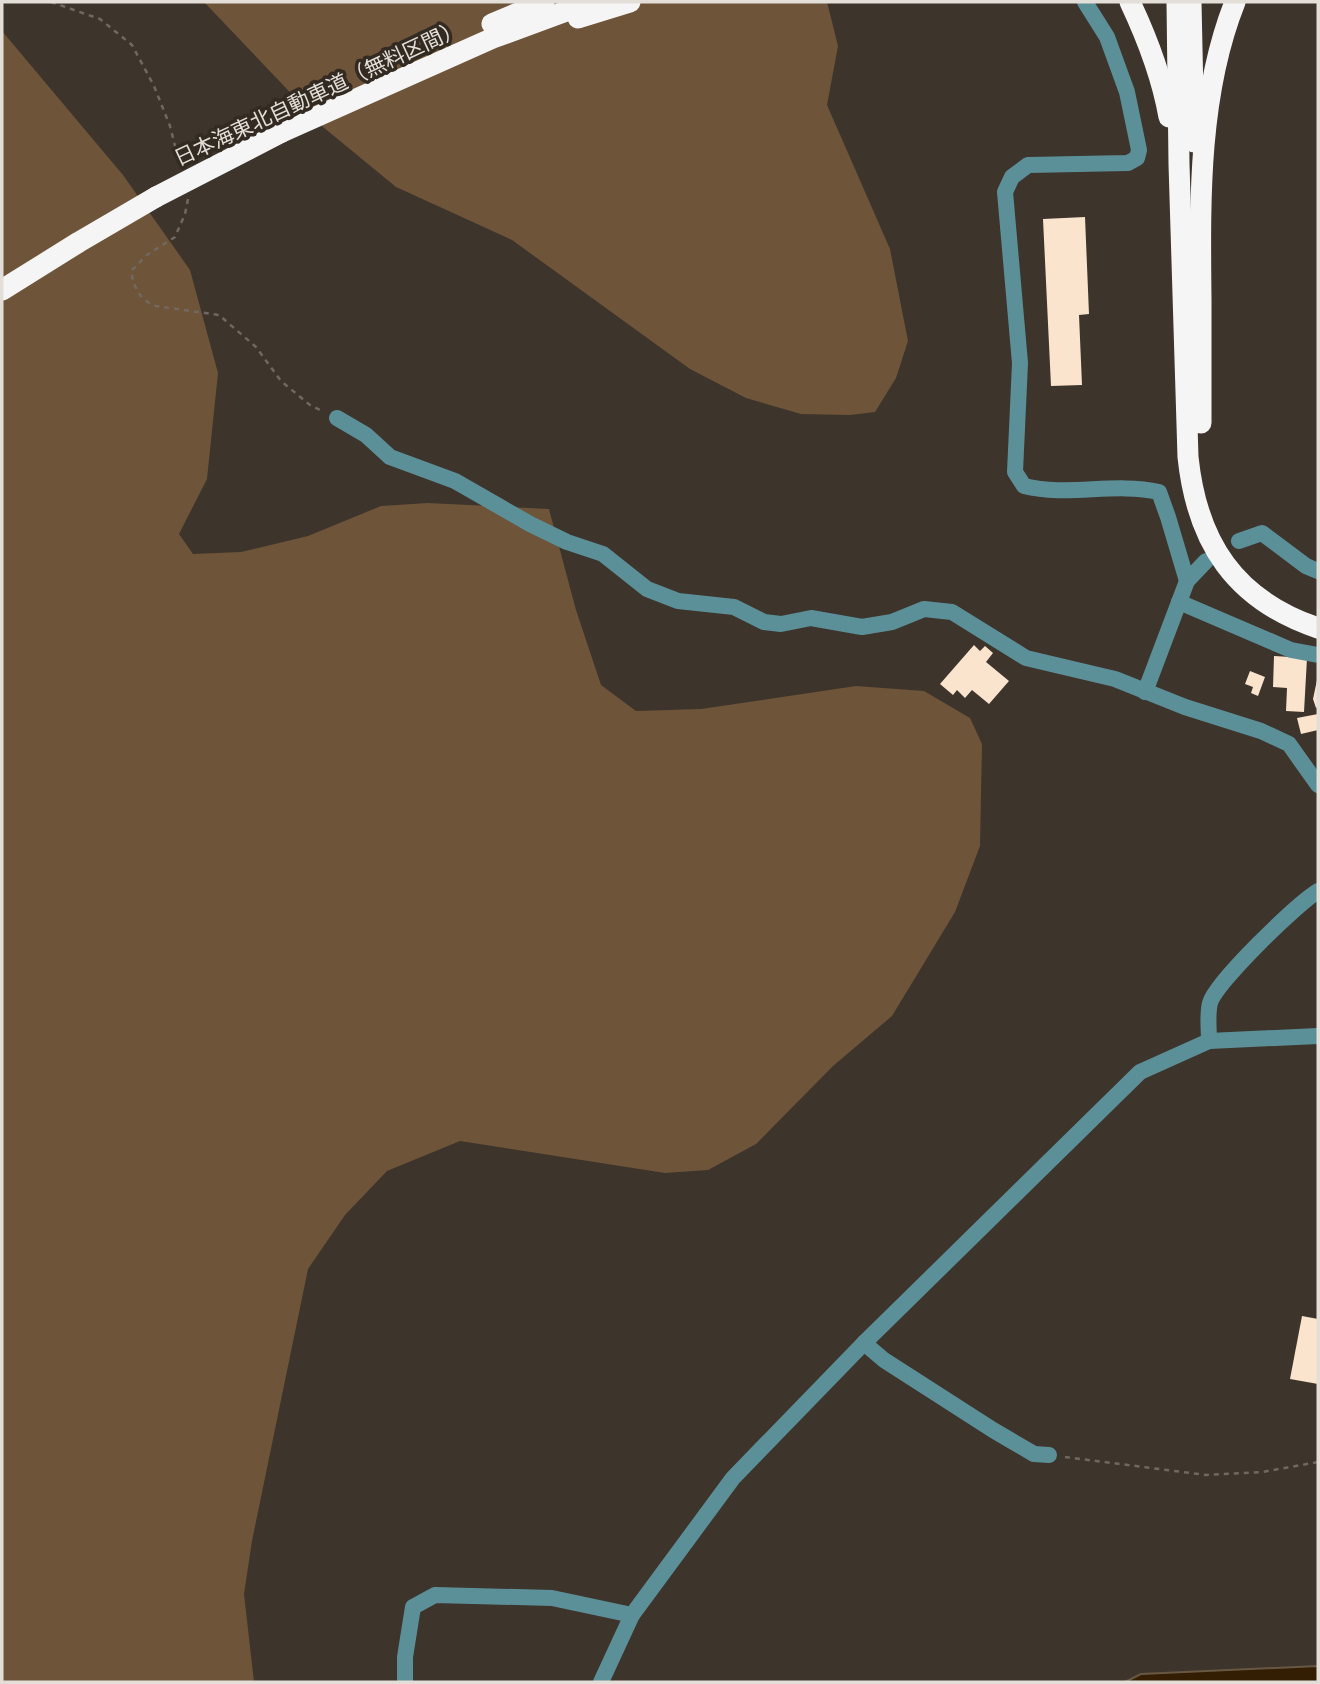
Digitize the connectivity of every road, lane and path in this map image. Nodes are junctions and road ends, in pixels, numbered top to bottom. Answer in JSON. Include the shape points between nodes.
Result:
{"nodes":[{"id":1,"x":51,"y":2,"type":"edge"},
{"id":2,"x":544,"y":2,"type":"edge"},
{"id":3,"x":565,"y":2,"type":"edge"},
{"id":4,"x":591,"y":2,"type":"edge"},
{"id":5,"x":630,"y":2,"type":"edge"},
{"id":6,"x":1085,"y":2,"type":"edge"},
{"id":7,"x":1130,"y":2,"type":"edge"},
{"id":8,"x":1177,"y":2,"type":"edge"},
{"id":9,"x":1191,"y":2,"type":"edge"},
{"id":10,"x":1235,"y":2,"type":"edge"},
{"id":11,"x":442,"y":55,"type":"junction"},
{"id":12,"x":1179,"y":164,"type":"junction"},
{"id":13,"x":182,"y":174,"type":"dead end"},
{"id":14,"x":154,"y":193,"type":"junction"},
{"id":15,"x":188,"y":199,"type":"dead end"},
{"id":16,"x":1200,"y":214,"type":"junction"},
{"id":17,"x":2,"y":279,"type":"edge"},
{"id":18,"x":2,"y":290,"type":"edge"},
{"id":19,"x":337,"y":418,"type":"joint"},
{"id":20,"x":1239,"y":541,"type":"dead end"},
{"id":21,"x":1206,"y":561,"type":"dead end"},
{"id":22,"x":1318,"y":571,"type":"edge"},
{"id":23,"x":1187,"y":581,"type":"junction"},
{"id":24,"x":1179,"y":602,"type":"junction"},
{"id":25,"x":1318,"y":612,"type":"edge"},
{"id":26,"x":1318,"y":628,"type":"edge"},
{"id":27,"x":1318,"y":655,"type":"edge"},
{"id":28,"x":1145,"y":692,"type":"junction"},
{"id":29,"x":1318,"y":785,"type":"edge"},
{"id":30,"x":1318,"y":891,"type":"edge"},
{"id":31,"x":1318,"y":1036,"type":"edge"},
{"id":32,"x":1209,"y":1041,"type":"junction"},
{"id":33,"x":864,"y":1343,"type":"junction"},
{"id":34,"x":1049,"y":1455,"type":"joint"},
{"id":35,"x":1318,"y":1462,"type":"edge"},
{"id":36,"x":632,"y":1615,"type":"junction"},
{"id":37,"x":405,"y":1682,"type":"edge"},
{"id":38,"x":601,"y":1682,"type":"edge"}],
"edges":[{"from":1,"to":13,"type":"path","via":[[100,19],[132,45],[170,126]]},
{"from":2,"to":11,"type":"highway"},
{"from":3,"to":11,"type":"highway"},
{"from":4,"to":11,"type":"highway","name":"日本海東北自動車道（無料区間）"},
{"from":5,"to":11,"type":"highway"},
{"from":6,"to":23,"type":"street","via":[[1107,37],[1127,92],[1139,150],[1137,158],[1128,163],[1028,165],[1012,177],[1005,192],[1020,363],[1015,472],[1024,486],[1045,491],[1138,487],[1158,492]]},
{"from":7,"to":12,"type":"highway","via":[[1165,95]]},
{"from":8,"to":12,"type":"highway"},
{"from":9,"to":16,"type":"highway","via":[[1194,157]]},
{"from":10,"to":16,"type":"highway","via":[[1212,86]]},
{"from":11,"to":14,"type":"highway","name":"日本海東北自動車道（無料区間）","bridge":true,"via":[[280,128]]},
{"from":12,"to":26,"type":"highway","via":[[1188,457],[1196,509],[1214,549],[1236,578],[1269,606]]},
{"from":14,"to":17,"type":"highway","name":"日本海東北自動車道（無料区間）"},
{"from":14,"to":18,"type":"highway","name":"日本海東北自動車道（無料区間）"},
{"from":15,"to":19,"type":"path","via":[[175,237],[131,271],[134,287],[146,303],[219,315],[256,347],[281,381],[310,405]]},
{"from":16,"to":25,"type":"highway","via":[[1201,454],[1211,511],[1235,558],[1258,581],[1293,604]]},
{"from":19,"to":28,"type":"street","via":[[390,457],[456,481],[555,536],[603,554],[647,589],[678,601],[734,607],[764,622],[781,624],[811,618],[862,627],[892,622],[924,609],[952,612],[1026,658],[1115,679]]},
{"from":20,"to":22,"type":"street","via":[[1262,533]]},
{"from":21,"to":23,"type":"street"},
{"from":23,"to":24,"type":"street"},
{"from":24,"to":27,"type":"street","via":[[1291,650]]},
{"from":24,"to":28,"type":"street"},
{"from":28,"to":29,"type":"street","via":[[1289,744]]},
{"from":30,"to":32,"type":"street","via":[[1268,934],[1220,986],[1210,1003]]},
{"from":31,"to":32,"type":"street"},
{"from":32,"to":33,"type":"street","via":[[1140,1072]]},
{"from":33,"to":34,"type":"street","via":[[993,1430],[1034,1454]]},
{"from":33,"to":36,"type":"street","via":[[733,1478]]},
{"from":34,"to":35,"type":"path","via":[[1206,1475]]},
{"from":36,"to":37,"type":"street","via":[[552,1598],[435,1595],[413,1607]]},
{"from":36,"to":38,"type":"street"}]}
